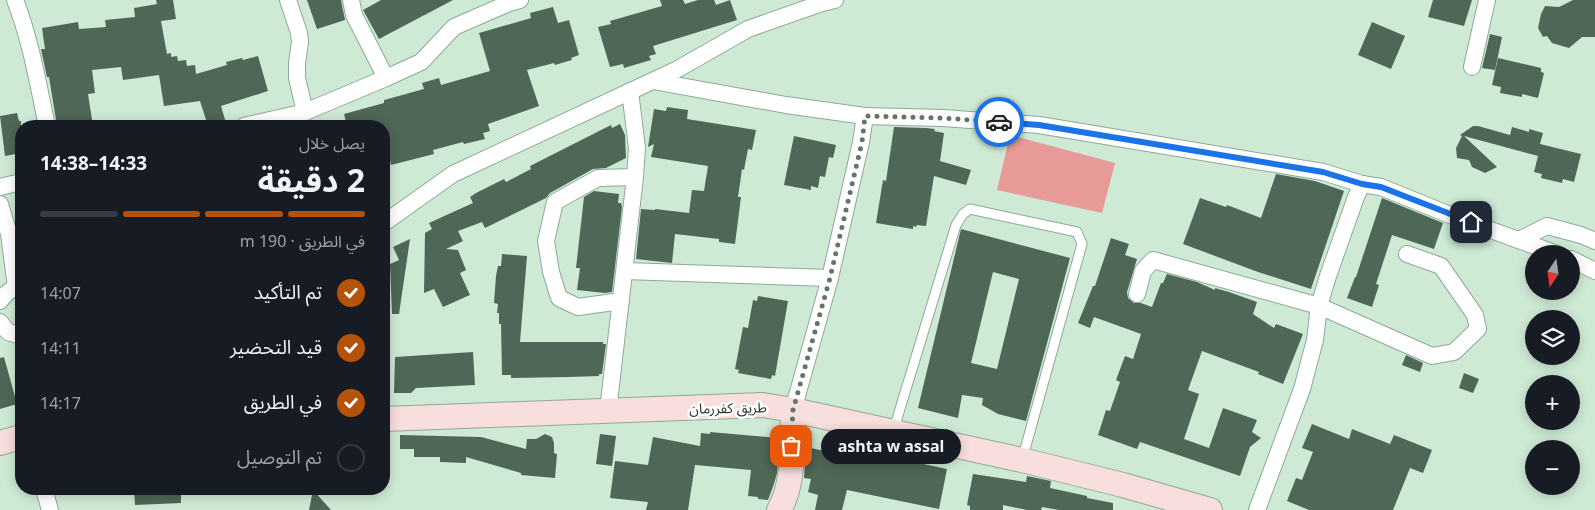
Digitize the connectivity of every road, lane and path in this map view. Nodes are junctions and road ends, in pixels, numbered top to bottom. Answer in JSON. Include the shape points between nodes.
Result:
{"nodes":[{"id":1,"x":15,"y":0,"type":"edge"},
{"id":2,"x":288,"y":0,"type":"edge"},
{"id":3,"x":351,"y":0,"type":"edge"},
{"id":4,"x":792,"y":0,"type":"edge"},
{"id":5,"x":1487,"y":0,"type":"edge"},
{"id":6,"x":512,"y":1,"type":"edge"},
{"id":7,"x":829,"y":1,"type":"edge"},
{"id":8,"x":1472,"y":67,"type":"dead end"},
{"id":9,"x":386,"y":78,"type":"junction"},
{"id":10,"x":652,"y":81,"type":"junction"},
{"id":11,"x":630,"y":91,"type":"junction"},
{"id":12,"x":305,"y":112,"type":"junction"},
{"id":13,"x":865,"y":116,"type":"junction"},
{"id":14,"x":46,"y":120,"type":"edge"},
{"id":15,"x":270,"y":120,"type":"edge"},
{"id":16,"x":635,"y":177,"type":"junction"},
{"id":17,"x":15,"y":183,"type":"edge"},
{"id":18,"x":1362,"y":184,"type":"junction"},
{"id":19,"x":0,"y":187,"type":"edge"},
{"id":20,"x":420,"y":198,"type":"junction"},
{"id":21,"x":0,"y":204,"type":"edge"},
{"id":22,"x":390,"y":206,"type":"edge"},
{"id":23,"x":390,"y":219,"type":"edge"},
{"id":24,"x":1519,"y":240,"type":"junction"},
{"id":25,"x":1595,"y":241,"type":"edge"},
{"id":26,"x":1533,"y":245,"type":"edge"},
{"id":27,"x":1406,"y":254,"type":"dead end"},
{"id":28,"x":1580,"y":264,"type":"edge"},
{"id":29,"x":15,"y":266,"type":"edge"},
{"id":30,"x":625,"y":271,"type":"junction"},
{"id":31,"x":1595,"y":271,"type":"edge"},
{"id":32,"x":830,"y":278,"type":"junction"},
{"id":33,"x":15,"y":289,"type":"edge"},
{"id":34,"x":1137,"y":294,"type":"dead end"},
{"id":35,"x":0,"y":301,"type":"edge"},
{"id":36,"x":621,"y":301,"type":"junction"},
{"id":37,"x":1319,"y":306,"type":"junction"},
{"id":38,"x":0,"y":322,"type":"edge"},
{"id":39,"x":15,"y":334,"type":"edge"},
{"id":40,"x":793,"y":410,"type":"junction"},
{"id":41,"x":608,"y":411,"type":"junction"},
{"id":42,"x":390,"y":419,"type":"edge"},
{"id":43,"x":893,"y":432,"type":"junction"},
{"id":44,"x":15,"y":439,"type":"edge"},
{"id":45,"x":0,"y":443,"type":"edge"},
{"id":46,"x":1022,"y":460,"type":"junction"},
{"id":47,"x":46,"y":495,"type":"edge"},
{"id":48,"x":50,"y":510,"type":"edge"},
{"id":49,"x":779,"y":510,"type":"edge"},
{"id":50,"x":1210,"y":510,"type":"edge"},
{"id":51,"x":1257,"y":510,"type":"edge"}],
"edges":[{"from":1,"to":14,"type":"street","via":[[33,59]]},
{"from":2,"to":12,"type":"street","via":[[299,33],[297,78]]},
{"from":3,"to":9,"type":"street","via":[[354,15]]},
{"from":4,"to":7,"type":"street"},
{"from":5,"to":8,"type":"street"},
{"from":6,"to":9,"type":"street","via":[[454,27],[421,62]]},
{"from":7,"to":10,"type":"street","via":[[748,28]]},
{"from":9,"to":12,"type":"street"},
{"from":10,"to":11,"type":"street"},
{"from":10,"to":13,"type":"street"},
{"from":11,"to":16,"type":"street","via":[[637,148]]},
{"from":11,"to":20,"type":"street","via":[[453,174]]},
{"from":12,"to":15,"type":"street"},
{"from":13,"to":18,"type":"street","via":[[1039,125],[1323,172]]},
{"from":13,"to":32,"type":"street","via":[[862,142]]},
{"from":16,"to":30,"type":"street"},
{"from":16,"to":36,"type":"street","via":[[598,178],[555,202],[546,241],[559,298],[578,307]]},
{"from":17,"to":19,"type":"street"},
{"from":18,"to":24,"type":"street","via":[[1381,187]]},
{"from":18,"to":37,"type":"street"},
{"from":20,"to":22,"type":"street"},
{"from":20,"to":23,"type":"street"},
{"from":21,"to":29,"type":"street"},
{"from":24,"to":25,"type":"street","via":[[1547,226]]},
{"from":24,"to":26,"type":"street"},
{"from":27,"to":37,"type":"street","via":[[1441,266],[1475,315],[1478,329],[1454,352],[1432,356]]},
{"from":28,"to":31,"type":"street"},
{"from":30,"to":32,"type":"street"},
{"from":30,"to":36,"type":"street"},
{"from":32,"to":40,"type":"street"},
{"from":33,"to":35,"type":"street"},
{"from":34,"to":37,"type":"street","via":[[1143,271],[1153,260]]},
{"from":36,"to":41,"type":"street"},
{"from":37,"to":51,"type":"street","via":[[1315,340],[1302,389]]},
{"from":38,"to":39,"type":"street","via":[[8,332]]},
{"from":40,"to":41,"type":"main road","name":"طريق كفررمان","via":[[763,405]]},
{"from":40,"to":43,"type":"main road","name":"طريق كفررمان"},
{"from":40,"to":49,"type":"main road","via":[[790,482]]},
{"from":41,"to":42,"type":"main road","name":"طريق كفررمان"},
{"from":43,"to":46,"type":"main road","name":"طريق كفررمان"},
{"from":43,"to":46,"type":"lane","via":[[956,225],[963,214],[970,209],[1077,232],[1082,244]]},
{"from":44,"to":45,"type":"main road"},
{"from":46,"to":50,"type":"main road","name":"طريق كفررمان"},
{"from":47,"to":48,"type":"street"}]}
